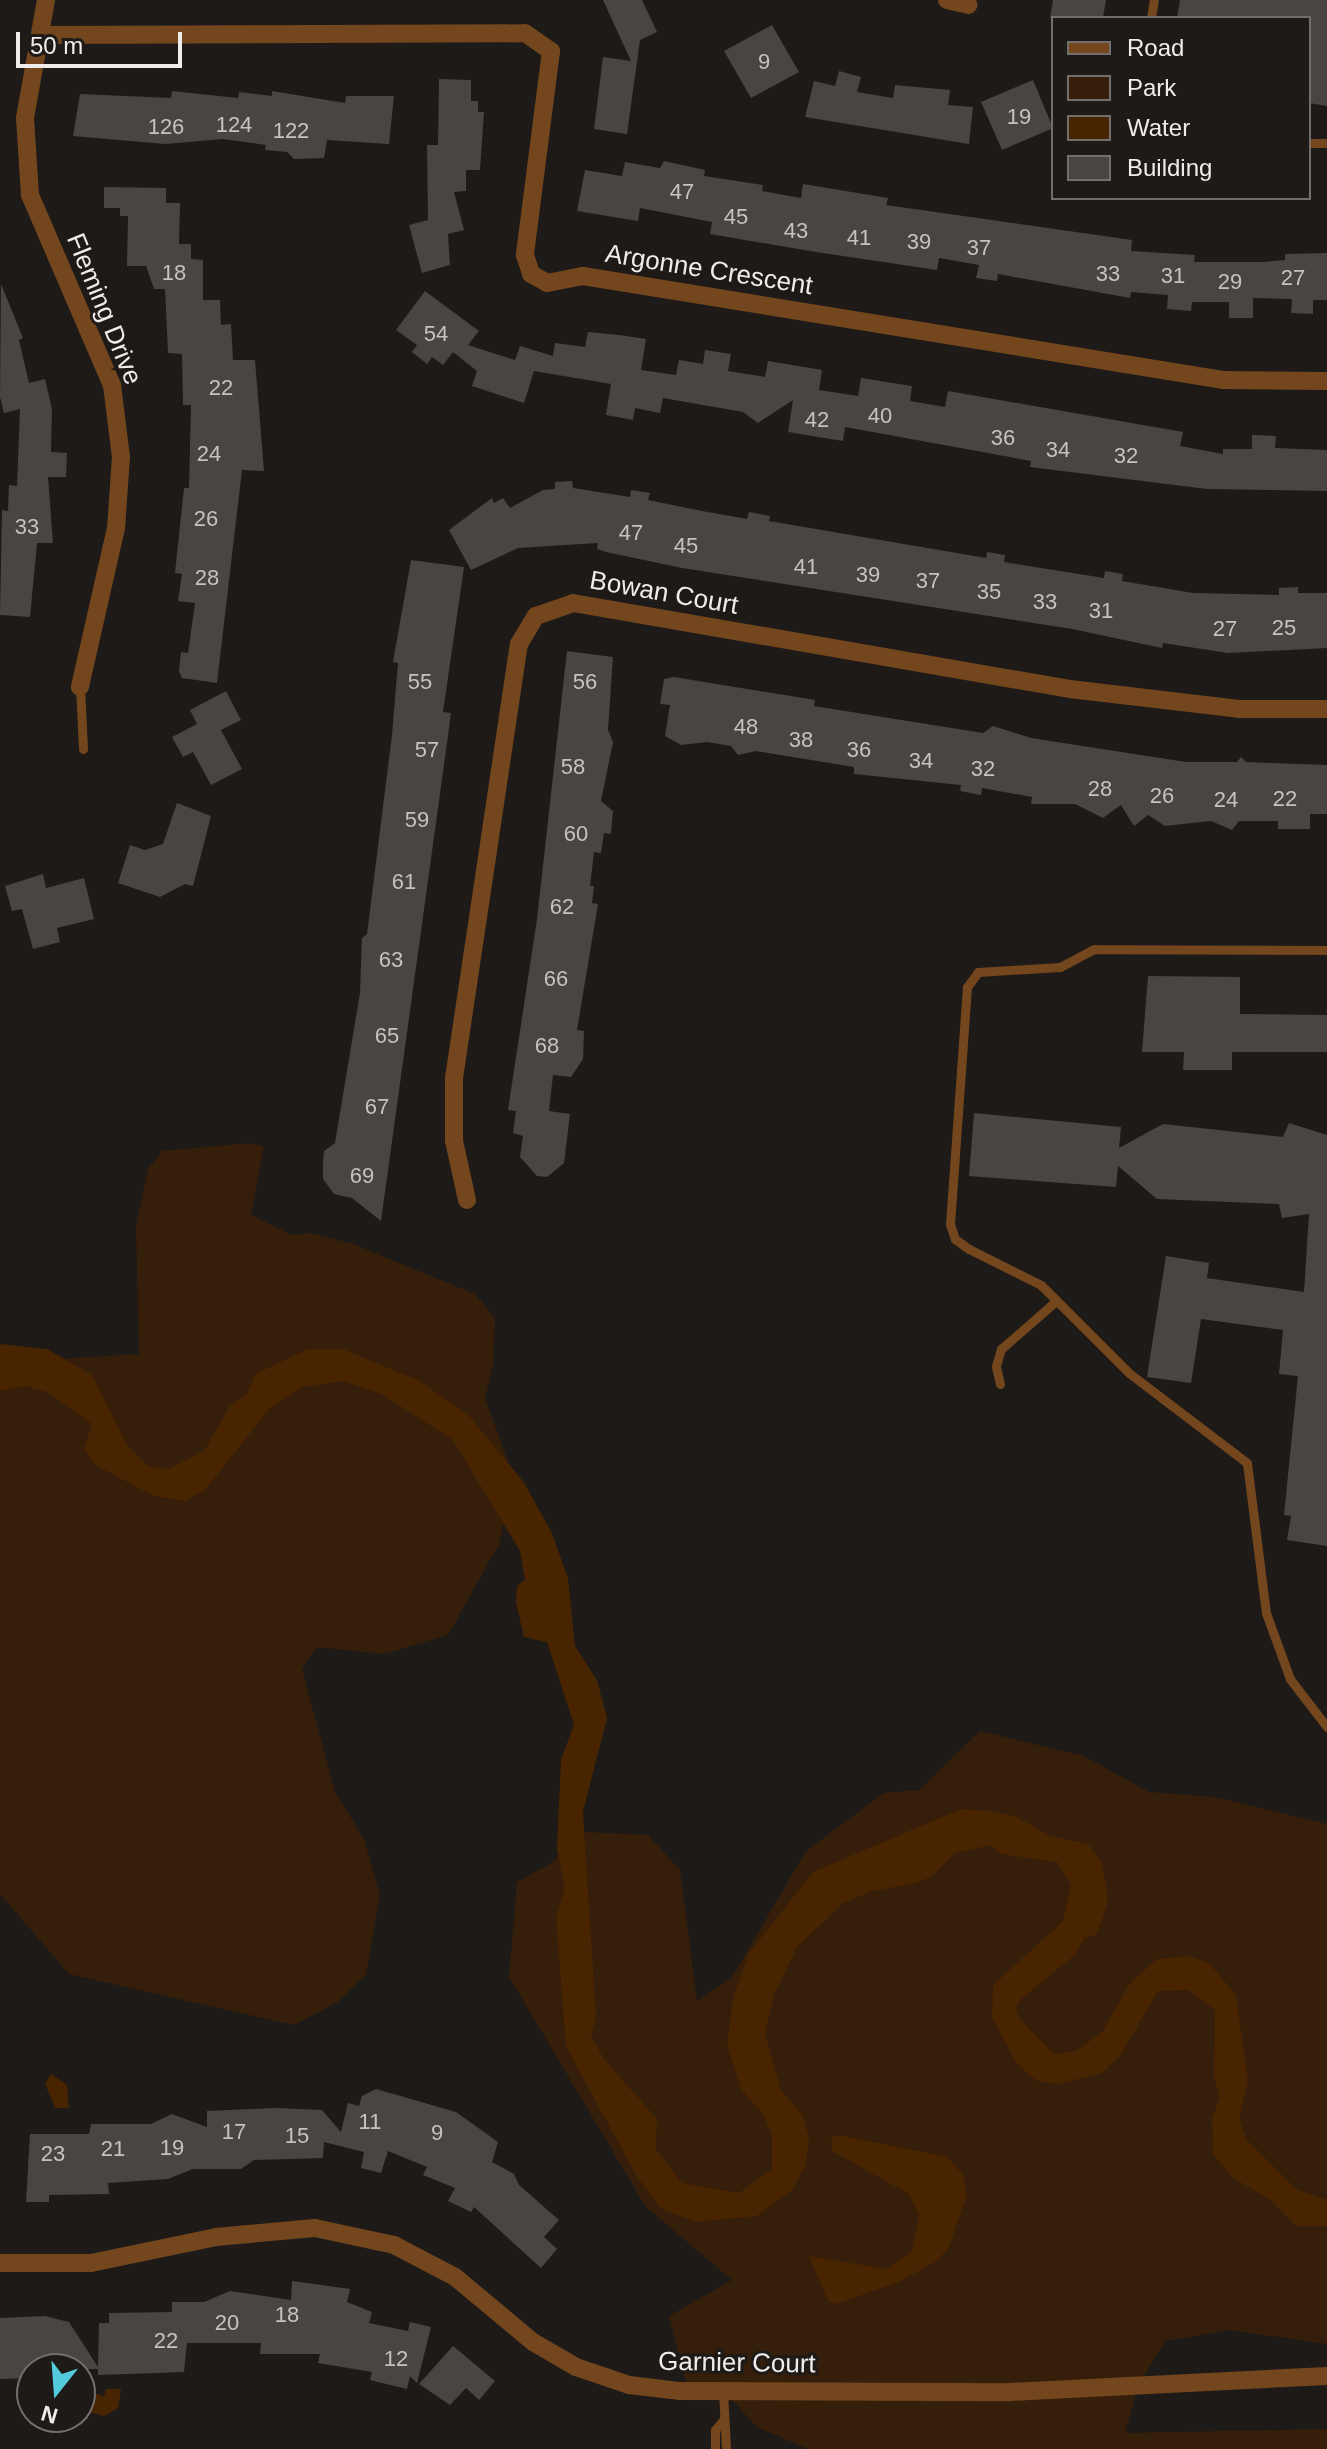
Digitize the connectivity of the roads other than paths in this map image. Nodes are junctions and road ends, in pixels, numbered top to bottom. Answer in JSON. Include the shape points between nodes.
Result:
{"nodes":[{"id":1,"x":46,"y":0,"type":"edge"},
{"id":2,"x":947,"y":0,"type":"edge"},
{"id":3,"x":968,"y":5,"type":"dead end"},
{"id":4,"x":43,"y":35,"type":"junction"},
{"id":5,"x":1327,"y":381,"type":"edge"},
{"id":6,"x":80,"y":687,"type":"joint"},
{"id":7,"x":1327,"y":709,"type":"edge"},
{"id":8,"x":83,"y":749,"type":"dead end"},
{"id":9,"x":1327,"y":950,"type":"edge"},
{"id":10,"x":467,"y":1200,"type":"dead end"},
{"id":11,"x":1056,"y":1301,"type":"junction"},
{"id":12,"x":1000,"y":1384,"type":"dead end"},
{"id":13,"x":1327,"y":1727,"type":"edge"},
{"id":14,"x":0,"y":2263,"type":"edge"},
{"id":15,"x":1327,"y":2376,"type":"edge"},
{"id":16,"x":723,"y":2391,"type":"junction"},
{"id":17,"x":723,"y":2420,"type":"junction"},
{"id":18,"x":715,"y":2449,"type":"edge"},
{"id":19,"x":726,"y":2449,"type":"edge"}],
"edges":[{"from":1,"to":4,"type":"street","name":"Fleming Drive"},
{"from":2,"to":3,"type":"street"},
{"from":4,"to":5,"type":"street","name":"Argonne Crescent","via":[[525,33],[551,51],[525,255],[531,274],[547,283],[583,276],[1223,380]]},
{"from":4,"to":6,"type":"street","name":"Fleming Drive","via":[[25,118],[30,195],[112,385],[121,457],[116,528]]},
{"from":6,"to":8,"type":"lane"},
{"from":7,"to":10,"type":"street","name":"Bowan Court","via":[[1239,709],[1070,689],[573,603],[536,616],[519,644],[454,1078],[454,1141]]},
{"from":9,"to":11,"type":"lane","via":[[1094,949],[1060,967],[988,968],[970,979],[950,1224],[955,1239],[1041,1285]]},
{"from":11,"to":12,"type":"lane","via":[[1001,1349],[996,1366]]},
{"from":11,"to":13,"type":"lane","via":[[1129,1373],[1247,1463],[1266,1613],[1290,1679]]},
{"from":14,"to":16,"type":"street","name":"Garnier Court","via":[[91,2263],[216,2237],[315,2228],[394,2245],[455,2277],[533,2342],[576,2367],[629,2385]]},
{"from":15,"to":16,"type":"street","name":"Garnier Court","via":[[1009,2392]]},
{"from":16,"to":17,"type":"lane"},
{"from":17,"to":18,"type":"lane","via":[[715,2430]]},
{"from":17,"to":19,"type":"lane"}]}
